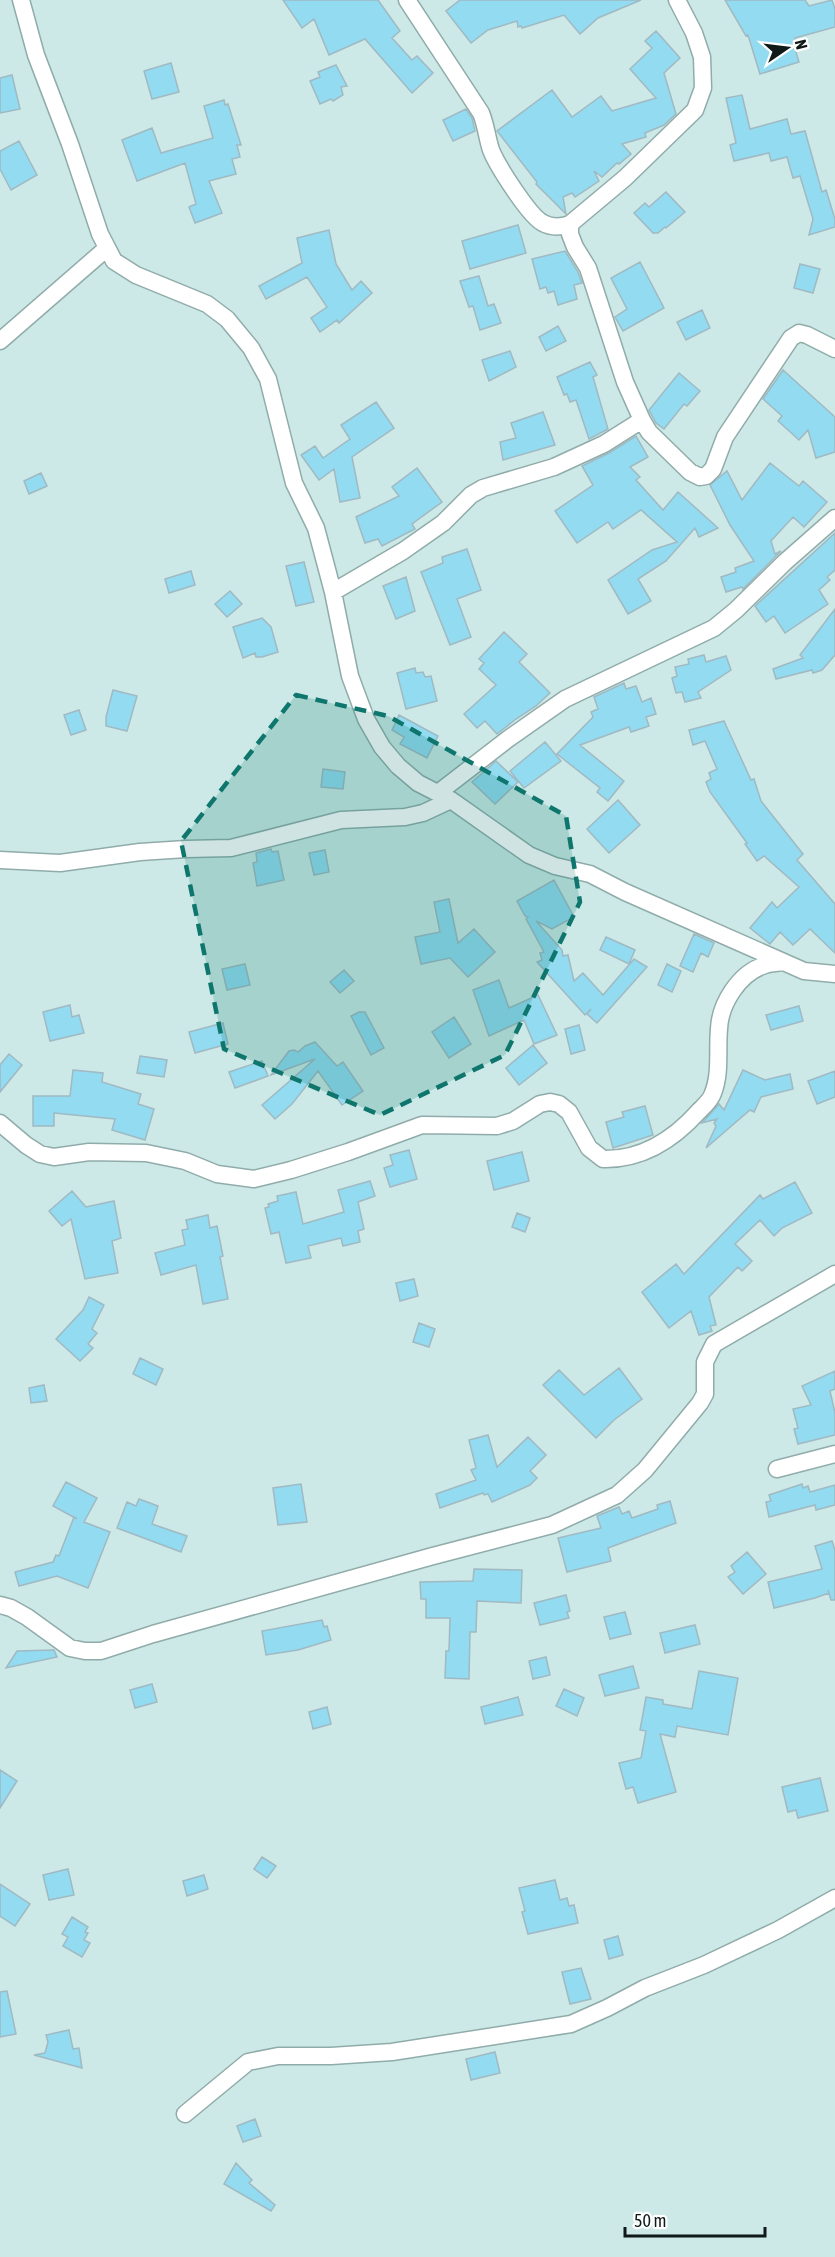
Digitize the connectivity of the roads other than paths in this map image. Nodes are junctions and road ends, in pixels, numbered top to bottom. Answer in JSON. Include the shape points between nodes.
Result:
{"nodes":[{"id":1,"x":22,"y":0,"type":"edge"},
{"id":2,"x":27,"y":0,"type":"edge"},
{"id":3,"x":407,"y":0,"type":"edge"},
{"id":4,"x":677,"y":0,"type":"edge"},
{"id":5,"x":570,"y":224,"type":"junction"},
{"id":6,"x":107,"y":248,"type":"junction"},
{"id":7,"x":0,"y":341,"type":"edge"},
{"id":8,"x":835,"y":349,"type":"edge"},
{"id":9,"x":642,"y":420,"type":"junction"},
{"id":10,"x":835,"y":518,"type":"edge"},
{"id":11,"x":333,"y":592,"type":"junction"},
{"id":12,"x":445,"y":796,"type":"junction"},
{"id":13,"x":0,"y":860,"type":"edge"},
{"id":14,"x":783,"y":962,"type":"junction"},
{"id":15,"x":835,"y":974,"type":"edge"},
{"id":16,"x":0,"y":1123,"type":"edge"},
{"id":17,"x":835,"y":1274,"type":"edge"},
{"id":18,"x":835,"y":1454,"type":"edge"},
{"id":19,"x":777,"y":1469,"type":"dead end"},
{"id":20,"x":0,"y":1605,"type":"edge"},
{"id":21,"x":835,"y":1898,"type":"edge"},
{"id":22,"x":185,"y":2114,"type":"dead end"}],
"edges":[{"from":1,"to":2,"type":"street"},
{"from":1,"to":6,"type":"street","via":[[36,55]]},
{"from":3,"to":5,"type":"street","via":[[481,113],[491,149],[512,186],[540,222],[561,227]]},
{"from":4,"to":5,"type":"street","via":[[702,57],[703,88],[695,110],[625,178]]},
{"from":5,"to":9,"type":"street","via":[[575,248],[588,268],[625,382]]},
{"from":6,"to":7,"type":"street"},
{"from":6,"to":11,"type":"street","via":[[114,261],[135,275],[207,304],[227,319],[251,348],[268,379],[294,483],[316,528]]},
{"from":8,"to":9,"type":"street","via":[[799,333],[791,338],[737,416],[713,469],[706,476],[690,472]]},
{"from":9,"to":11,"type":"street","via":[[604,444],[554,467],[483,488],[419,540]]},
{"from":10,"to":12,"type":"street","via":[[714,628],[565,699],[508,739]]},
{"from":11,"to":12,"type":"street","via":[[350,676],[366,719],[398,766],[418,783]]},
{"from":12,"to":13,"type":"street","via":[[423,813],[341,820],[231,848],[140,852],[60,864]]},
{"from":12,"to":14,"type":"street","via":[[529,855],[590,874]]},
{"from":14,"to":15,"type":"street","via":[[804,971]]},
{"from":14,"to":16,"type":"street","via":[[764,965],[748,974],[722,1009],[718,1077],[713,1096],[665,1141],[635,1156],[616,1160],[603,1159],[590,1148],[569,1112],[550,1102],[497,1126],[422,1125],[348,1152],[254,1179],[217,1174],[185,1161],[146,1153],[89,1152],[54,1157],[39,1154]]},
{"from":17,"to":20,"type":"street","via":[[714,1344],[705,1362],[705,1394],[645,1470],[617,1495],[552,1525],[101,1651],[70,1648],[27,1617]]},
{"from":18,"to":19,"type":"street"},
{"from":21,"to":22,"type":"street","via":[[778,1930],[571,2024],[392,2052],[278,2056],[248,2062]]}]}
